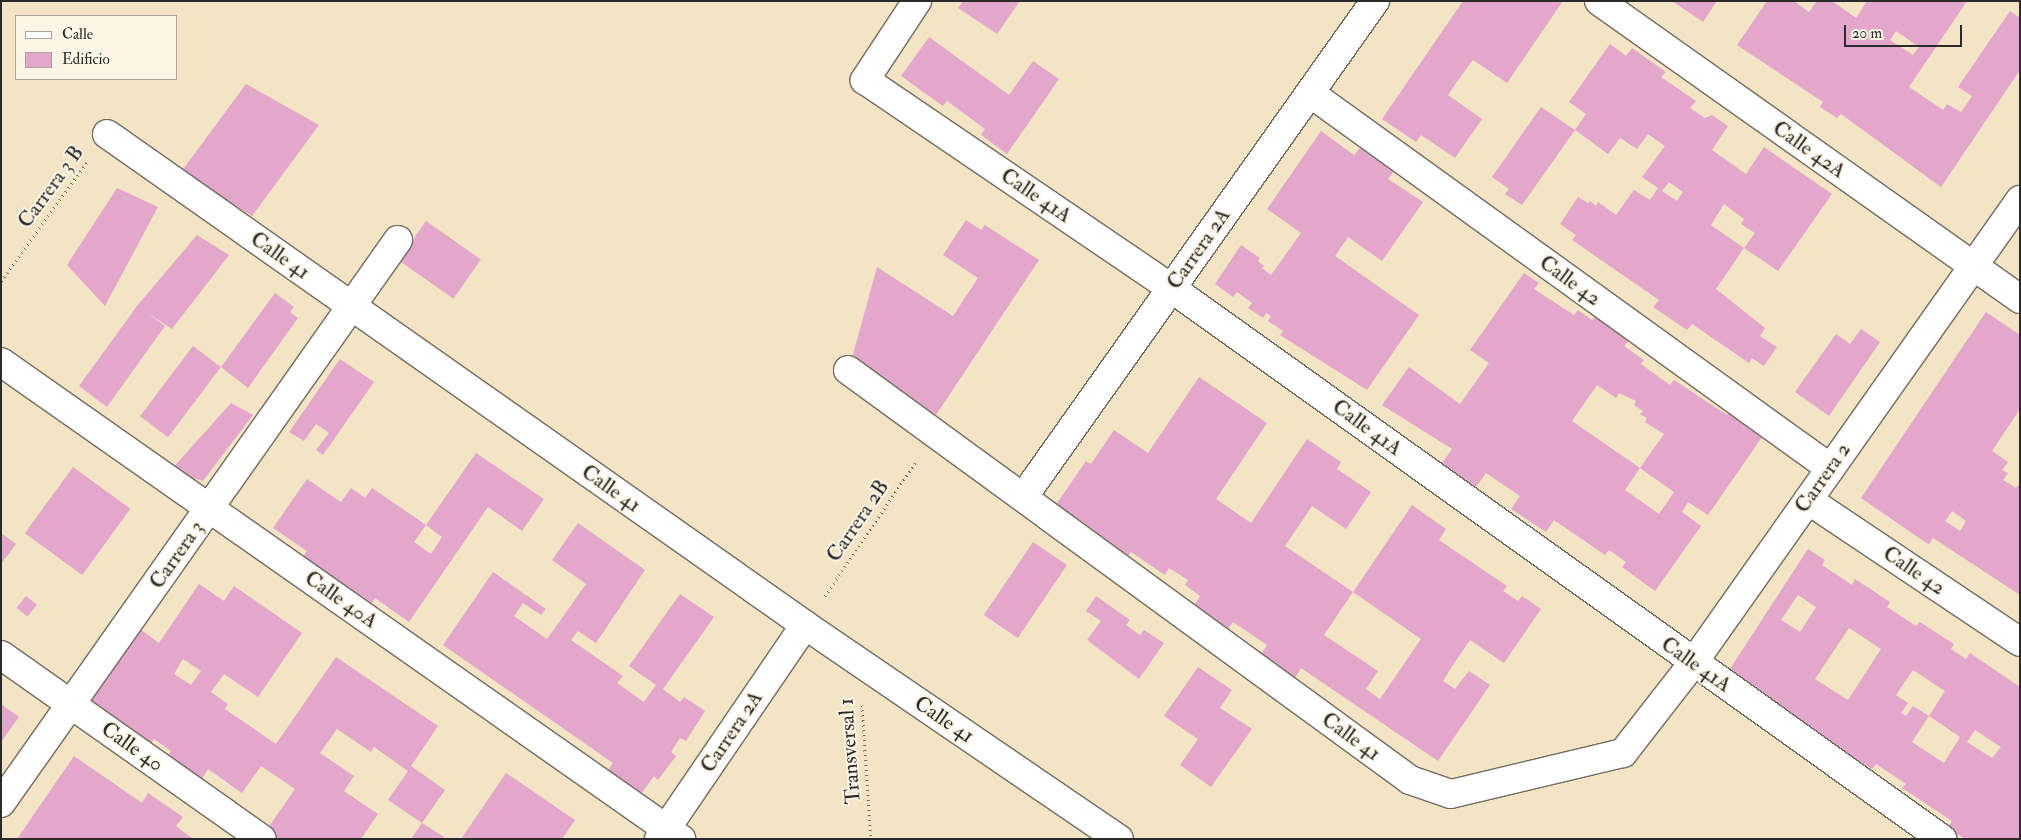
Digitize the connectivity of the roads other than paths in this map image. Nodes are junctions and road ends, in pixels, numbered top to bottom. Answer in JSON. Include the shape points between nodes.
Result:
{"nodes":[{"id":1,"x":917,"y":1,"type":"edge"},
{"id":2,"x":1375,"y":1,"type":"edge"},
{"id":3,"x":1600,"y":1,"type":"edge"},
{"id":4,"x":1310,"y":93,"type":"junction"},
{"id":5,"x":108,"y":134,"type":"road end"},
{"id":6,"x":2020,"y":200,"type":"edge"},
{"id":7,"x":398,"y":240,"type":"dead end"},
{"id":8,"x":1972,"y":266,"type":"junction"},
{"id":9,"x":1171,"y":288,"type":"junction"},
{"id":10,"x":2020,"y":299,"type":"edge"},
{"id":11,"x":353,"y":307,"type":"junction"},
{"id":12,"x":1,"y":362,"type":"edge"},
{"id":13,"x":848,"y":370,"type":"dead end"},
{"id":14,"x":1830,"y":468,"type":"junction"},
{"id":15,"x":1024,"y":496,"type":"junction"},
{"id":16,"x":1808,"y":500,"type":"junction"},
{"id":17,"x":210,"y":509,"type":"junction"},
{"id":18,"x":805,"y":625,"type":"junction"},
{"id":19,"x":2020,"y":642,"type":"edge"},
{"id":20,"x":1,"y":655,"type":"edge"},
{"id":21,"x":1693,"y":663,"type":"junction"},
{"id":22,"x":72,"y":704,"type":"junction"},
{"id":23,"x":1623,"y":754,"type":"joint"},
{"id":24,"x":1,"y":803,"type":"edge"},
{"id":25,"x":668,"y":835,"type":"edge"},
{"id":26,"x":262,"y":839,"type":"edge"},
{"id":27,"x":1119,"y":839,"type":"edge"},
{"id":28,"x":1942,"y":839,"type":"edge"}],
"edges":[{"from":1,"to":9,"type":"street","name":"Calle 41A","via":[[864,80]]},
{"from":2,"to":4,"type":"street","name":"Carrera 2A"},
{"from":3,"to":8,"type":"street","name":"Calle 42A"},
{"from":4,"to":9,"type":"street","name":"Carrera 2A"},
{"from":4,"to":14,"type":"street","name":"Calle 42"},
{"from":5,"to":11,"type":"street","name":"Calle 41"},
{"from":6,"to":8,"type":"street","name":"Carrera 2"},
{"from":7,"to":11,"type":"street","name":"Carrera 3"},
{"from":8,"to":10,"type":"street","name":"Calle 42A"},
{"from":8,"to":14,"type":"street","name":"Carrera 2"},
{"from":9,"to":15,"type":"street","name":"Carrera 2A"},
{"from":9,"to":21,"type":"street","name":"Calle 41A"},
{"from":11,"to":17,"type":"street","name":"Carrera 3"},
{"from":11,"to":18,"type":"street","name":"Calle 41"},
{"from":12,"to":17,"type":"street","name":"Calle 40A"},
{"from":13,"to":15,"type":"street","name":"Calle 41"},
{"from":14,"to":16,"type":"street","name":"Carrera 2"},
{"from":15,"to":23,"type":"street","name":"Calle 41","via":[[1410,780],[1450,794]]},
{"from":16,"to":19,"type":"street","name":"Calle 42"},
{"from":16,"to":21,"type":"street","name":"Carrera 2"},
{"from":17,"to":22,"type":"street","name":"Carrera 3"},
{"from":17,"to":25,"type":"street","name":"Calle 40A"},
{"from":18,"to":25,"type":"street","name":"Carrera 2A"},
{"from":18,"to":27,"type":"street","name":"Calle 41"},
{"from":20,"to":22,"type":"street","name":"Calle 40"},
{"from":21,"to":23,"type":"street","name":"Carrera 2"},
{"from":21,"to":28,"type":"street","name":"Calle 41A"},
{"from":22,"to":24,"type":"street","name":"Carrera 3"},
{"from":22,"to":26,"type":"street","name":"Calle 40"}]}
